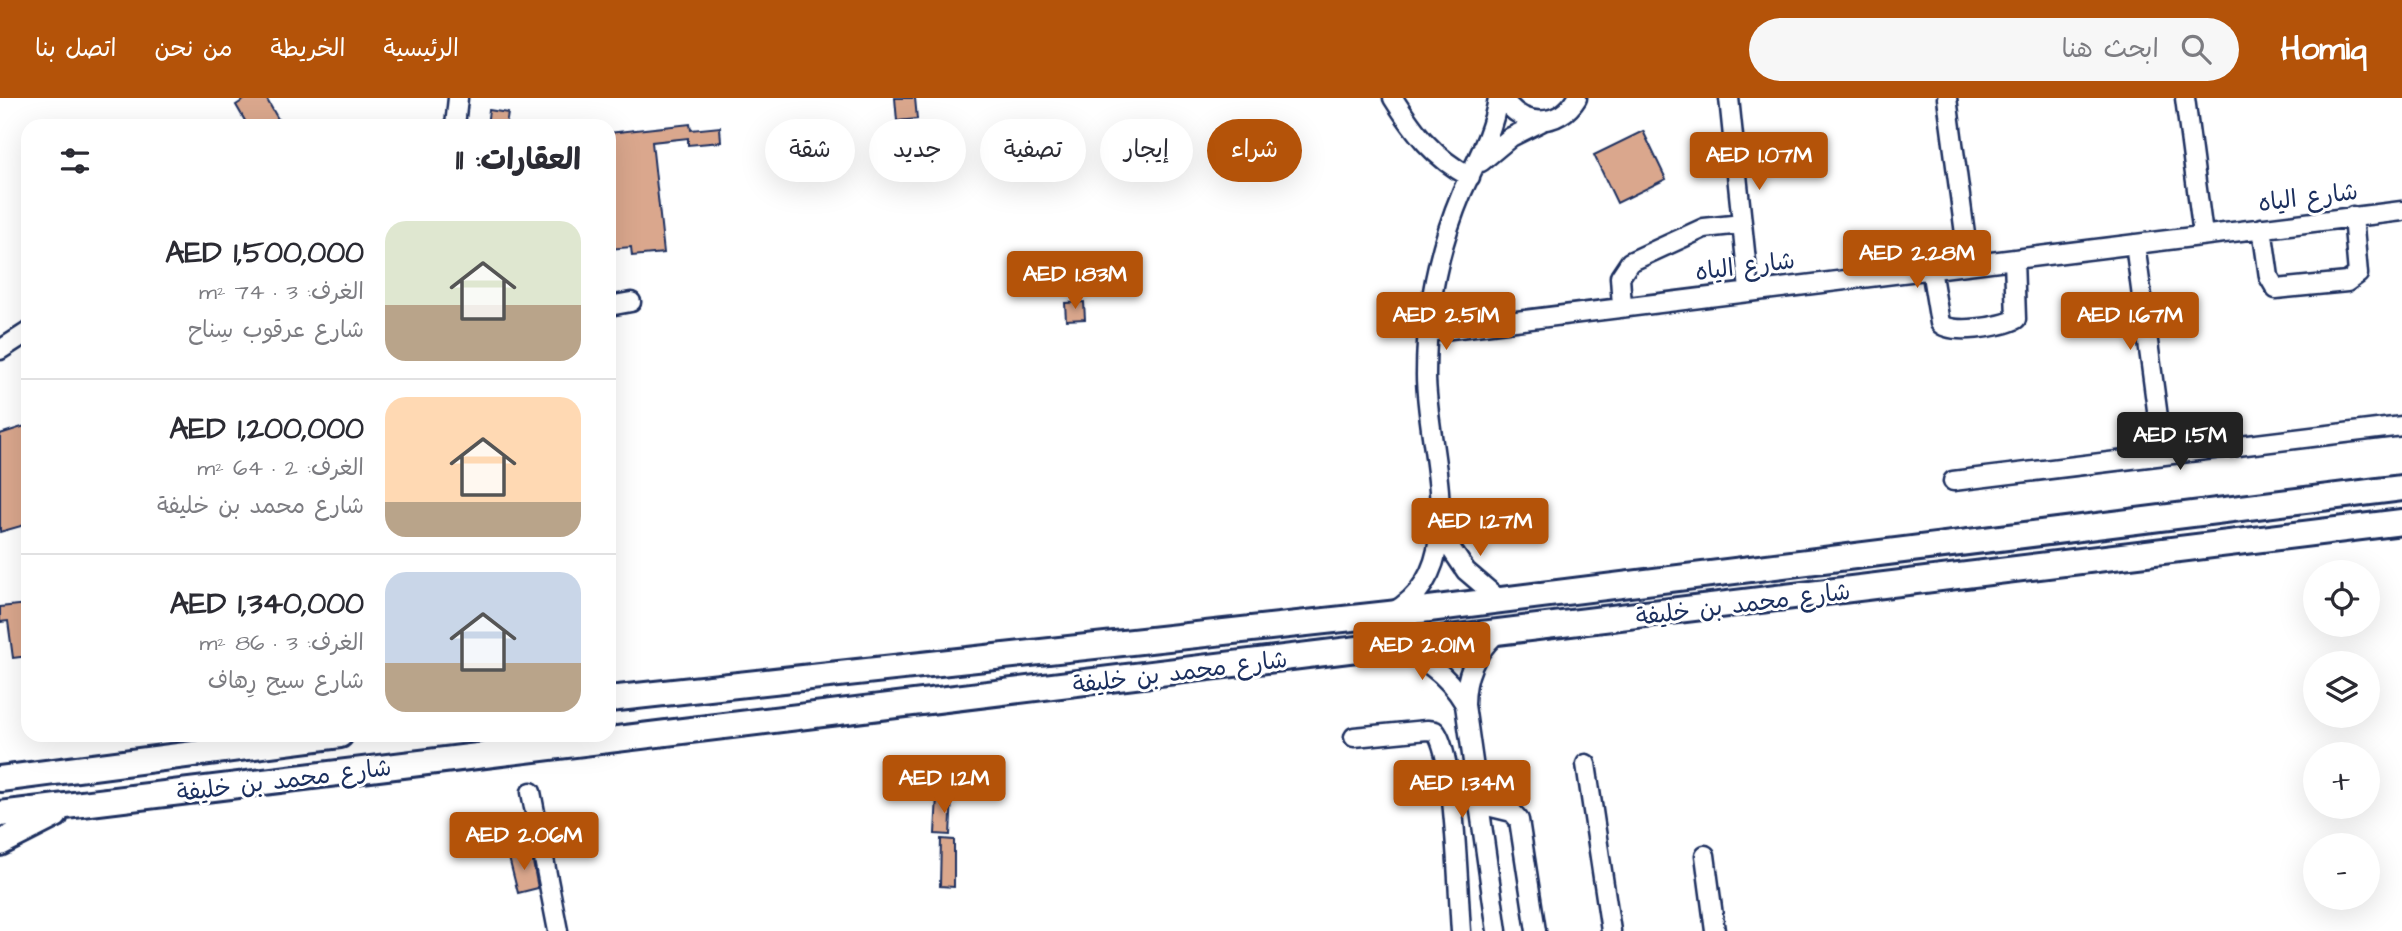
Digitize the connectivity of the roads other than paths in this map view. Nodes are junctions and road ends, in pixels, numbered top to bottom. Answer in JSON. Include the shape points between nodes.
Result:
{"nodes":[{"id":1,"x":458,"y":98,"type":"edge"},
{"id":2,"x":1393,"y":98,"type":"edge"},
{"id":3,"x":1501,"y":98,"type":"edge"},
{"id":4,"x":1577,"y":98,"type":"edge"},
{"id":5,"x":1729,"y":98,"type":"edge"},
{"id":6,"x":1947,"y":98,"type":"edge"},
{"id":7,"x":2185,"y":98,"type":"edge"},
{"id":8,"x":456,"y":119,"type":"edge"},
{"id":9,"x":1541,"y":121,"type":"junction"},
{"id":10,"x":1472,"y":174,"type":"junction"},
{"id":11,"x":2402,"y":211,"type":"edge"},
{"id":12,"x":2353,"y":216,"type":"junction"},
{"id":13,"x":1742,"y":224,"type":"junction"},
{"id":14,"x":2262,"y":228,"type":"junction"},
{"id":15,"x":2203,"y":235,"type":"junction"},
{"id":16,"x":2135,"y":244,"type":"junction"},
{"id":17,"x":2014,"y":259,"type":"junction"},
{"id":18,"x":1969,"y":264,"type":"junction"},
{"id":19,"x":1931,"y":269,"type":"junction"},
{"id":20,"x":1749,"y":290,"type":"junction"},
{"id":21,"x":631,"y":302,"type":"dead end"},
{"id":22,"x":616,"y":305,"type":"edge"},
{"id":23,"x":1622,"y":306,"type":"junction"},
{"id":24,"x":1427,"y":332,"type":"junction"},
{"id":25,"x":21,"y":336,"type":"edge"},
{"id":26,"x":0,"y":350,"type":"edge"},
{"id":27,"x":2402,"y":426,"type":"edge"},
{"id":28,"x":2163,"y":455,"type":"junction"},
{"id":29,"x":1954,"y":481,"type":"dead end"},
{"id":30,"x":2402,"y":488,"type":"edge"},
{"id":31,"x":2402,"y":522,"type":"edge"},
{"id":32,"x":1441,"y":534,"type":"junction"},
{"id":33,"x":1500,"y":600,"type":"junction"},
{"id":34,"x":1389,"y":614,"type":"junction"},
{"id":35,"x":1495,"y":635,"type":"junction"},
{"id":36,"x":1385,"y":647,"type":"junction"},
{"id":37,"x":616,"y":698,"type":"edge"},
{"id":38,"x":1465,"y":705,"type":"junction"},
{"id":39,"x":1354,"y":737,"type":"dead end"},
{"id":40,"x":616,"y":740,"type":"edge"},
{"id":41,"x":286,"y":742,"type":"edge"},
{"id":42,"x":600,"y":742,"type":"edge"},
{"id":43,"x":1471,"y":762,"type":"junction"},
{"id":44,"x":1586,"y":764,"type":"dead end"},
{"id":45,"x":1448,"y":765,"type":"junction"},
{"id":46,"x":0,"y":779,"type":"edge"},
{"id":47,"x":531,"y":792,"type":"dead end"},
{"id":48,"x":1479,"y":804,"type":"junction"},
{"id":49,"x":71,"y":806,"type":"junction"},
{"id":50,"x":0,"y":814,"type":"edge"},
{"id":51,"x":0,"y":843,"type":"edge"},
{"id":52,"x":1705,"y":855,"type":"dead end"},
{"id":53,"x":558,"y":931,"type":"edge"},
{"id":54,"x":1461,"y":931,"type":"edge"},
{"id":55,"x":1497,"y":931,"type":"edge"},
{"id":56,"x":1536,"y":931,"type":"edge"},
{"id":57,"x":1611,"y":931,"type":"edge"},
{"id":58,"x":1715,"y":931,"type":"edge"}],
"edges":[{"from":1,"to":8,"type":"street"},
{"from":2,"to":10,"type":"street","via":[[1424,145],[1446,164]]},
{"from":3,"to":9,"type":"street","via":[[1522,117]]},
{"from":3,"to":10,"type":"street"},
{"from":4,"to":9,"type":"street","via":[[1562,115]]},
{"from":5,"to":13,"type":"street"},
{"from":6,"to":18,"type":"street"},
{"from":7,"to":15,"type":"street"},
{"from":9,"to":10,"type":"street","via":[[1498,146]]},
{"from":10,"to":24,"type":"street","via":[[1442,247]]},
{"from":11,"to":12,"type":"street","name":"شارع الياه"},
{"from":12,"to":14,"type":"street","name":"شارع الياه"},
{"from":12,"to":14,"type":"street","via":[[2358,274],[2347,282],[2276,289],[2269,277]]},
{"from":13,"to":20,"type":"street"},
{"from":13,"to":23,"type":"street","via":[[1704,228],[1625,266],[1620,277]]},
{"from":14,"to":15,"type":"street","name":"شارع الياه"},
{"from":15,"to":16,"type":"street","name":"شارع الياه"},
{"from":16,"to":17,"type":"street","name":"شارع الياه"},
{"from":16,"to":28,"type":"street"},
{"from":17,"to":18,"type":"street","name":"شارع الياه"},
{"from":17,"to":19,"type":"street","via":[[2016,319],[2007,324],[1952,330],[1940,323]]},
{"from":18,"to":19,"type":"street","name":"شارع الياه"},
{"from":19,"to":20,"type":"street","name":"شارع الياه"},
{"from":20,"to":23,"type":"street","name":"شارع الياه"},
{"from":21,"to":22,"type":"street"},
{"from":23,"to":24,"type":"street","name":"شارع الياه"},
{"from":24,"to":32,"type":"street","via":[[1426,377]]},
{"from":25,"to":26,"type":"street"},
{"from":27,"to":28,"type":"street"},
{"from":28,"to":29,"type":"street"},
{"from":30,"to":33,"type":"highway","name":"شارع محمد بن خليفة"},
{"from":31,"to":35,"type":"highway","name":"شارع محمد بن خليفة"},
{"from":32,"to":33,"type":"street","via":[[1466,571]]},
{"from":32,"to":34,"type":"street","via":[[1436,563],[1423,588]]},
{"from":33,"to":34,"type":"highway","name":"شارع محمد بن خليفة"},
{"from":34,"to":37,"type":"highway","name":"شارع محمد بن خليفة"},
{"from":35,"to":36,"type":"highway","name":"شارع محمد بن خليفة"},
{"from":35,"to":38,"type":"street","via":[[1474,659]]},
{"from":36,"to":38,"type":"street","via":[[1433,666]]},
{"from":36,"to":40,"type":"highway","name":"شارع محمد بن خليفة"},
{"from":38,"to":43,"type":"street"},
{"from":39,"to":45,"type":"street","via":[[1436,731]]},
{"from":41,"to":46,"type":"highway","name":"شارع محمد بن خليفة"},
{"from":42,"to":49,"type":"highway","name":"شارع محمد بن خليفة"},
{"from":43,"to":45,"type":"street"},
{"from":43,"to":48,"type":"street"},
{"from":44,"to":57,"type":"street"},
{"from":45,"to":54,"type":"street"},
{"from":47,"to":53,"type":"street"},
{"from":48,"to":55,"type":"street"},
{"from":48,"to":56,"type":"street","via":[[1512,812],[1519,820]]},
{"from":49,"to":50,"type":"highway","name":"شارع محمد بن خليفة"},
{"from":49,"to":51,"type":"highway"},
{"from":52,"to":58,"type":"street"}]}
